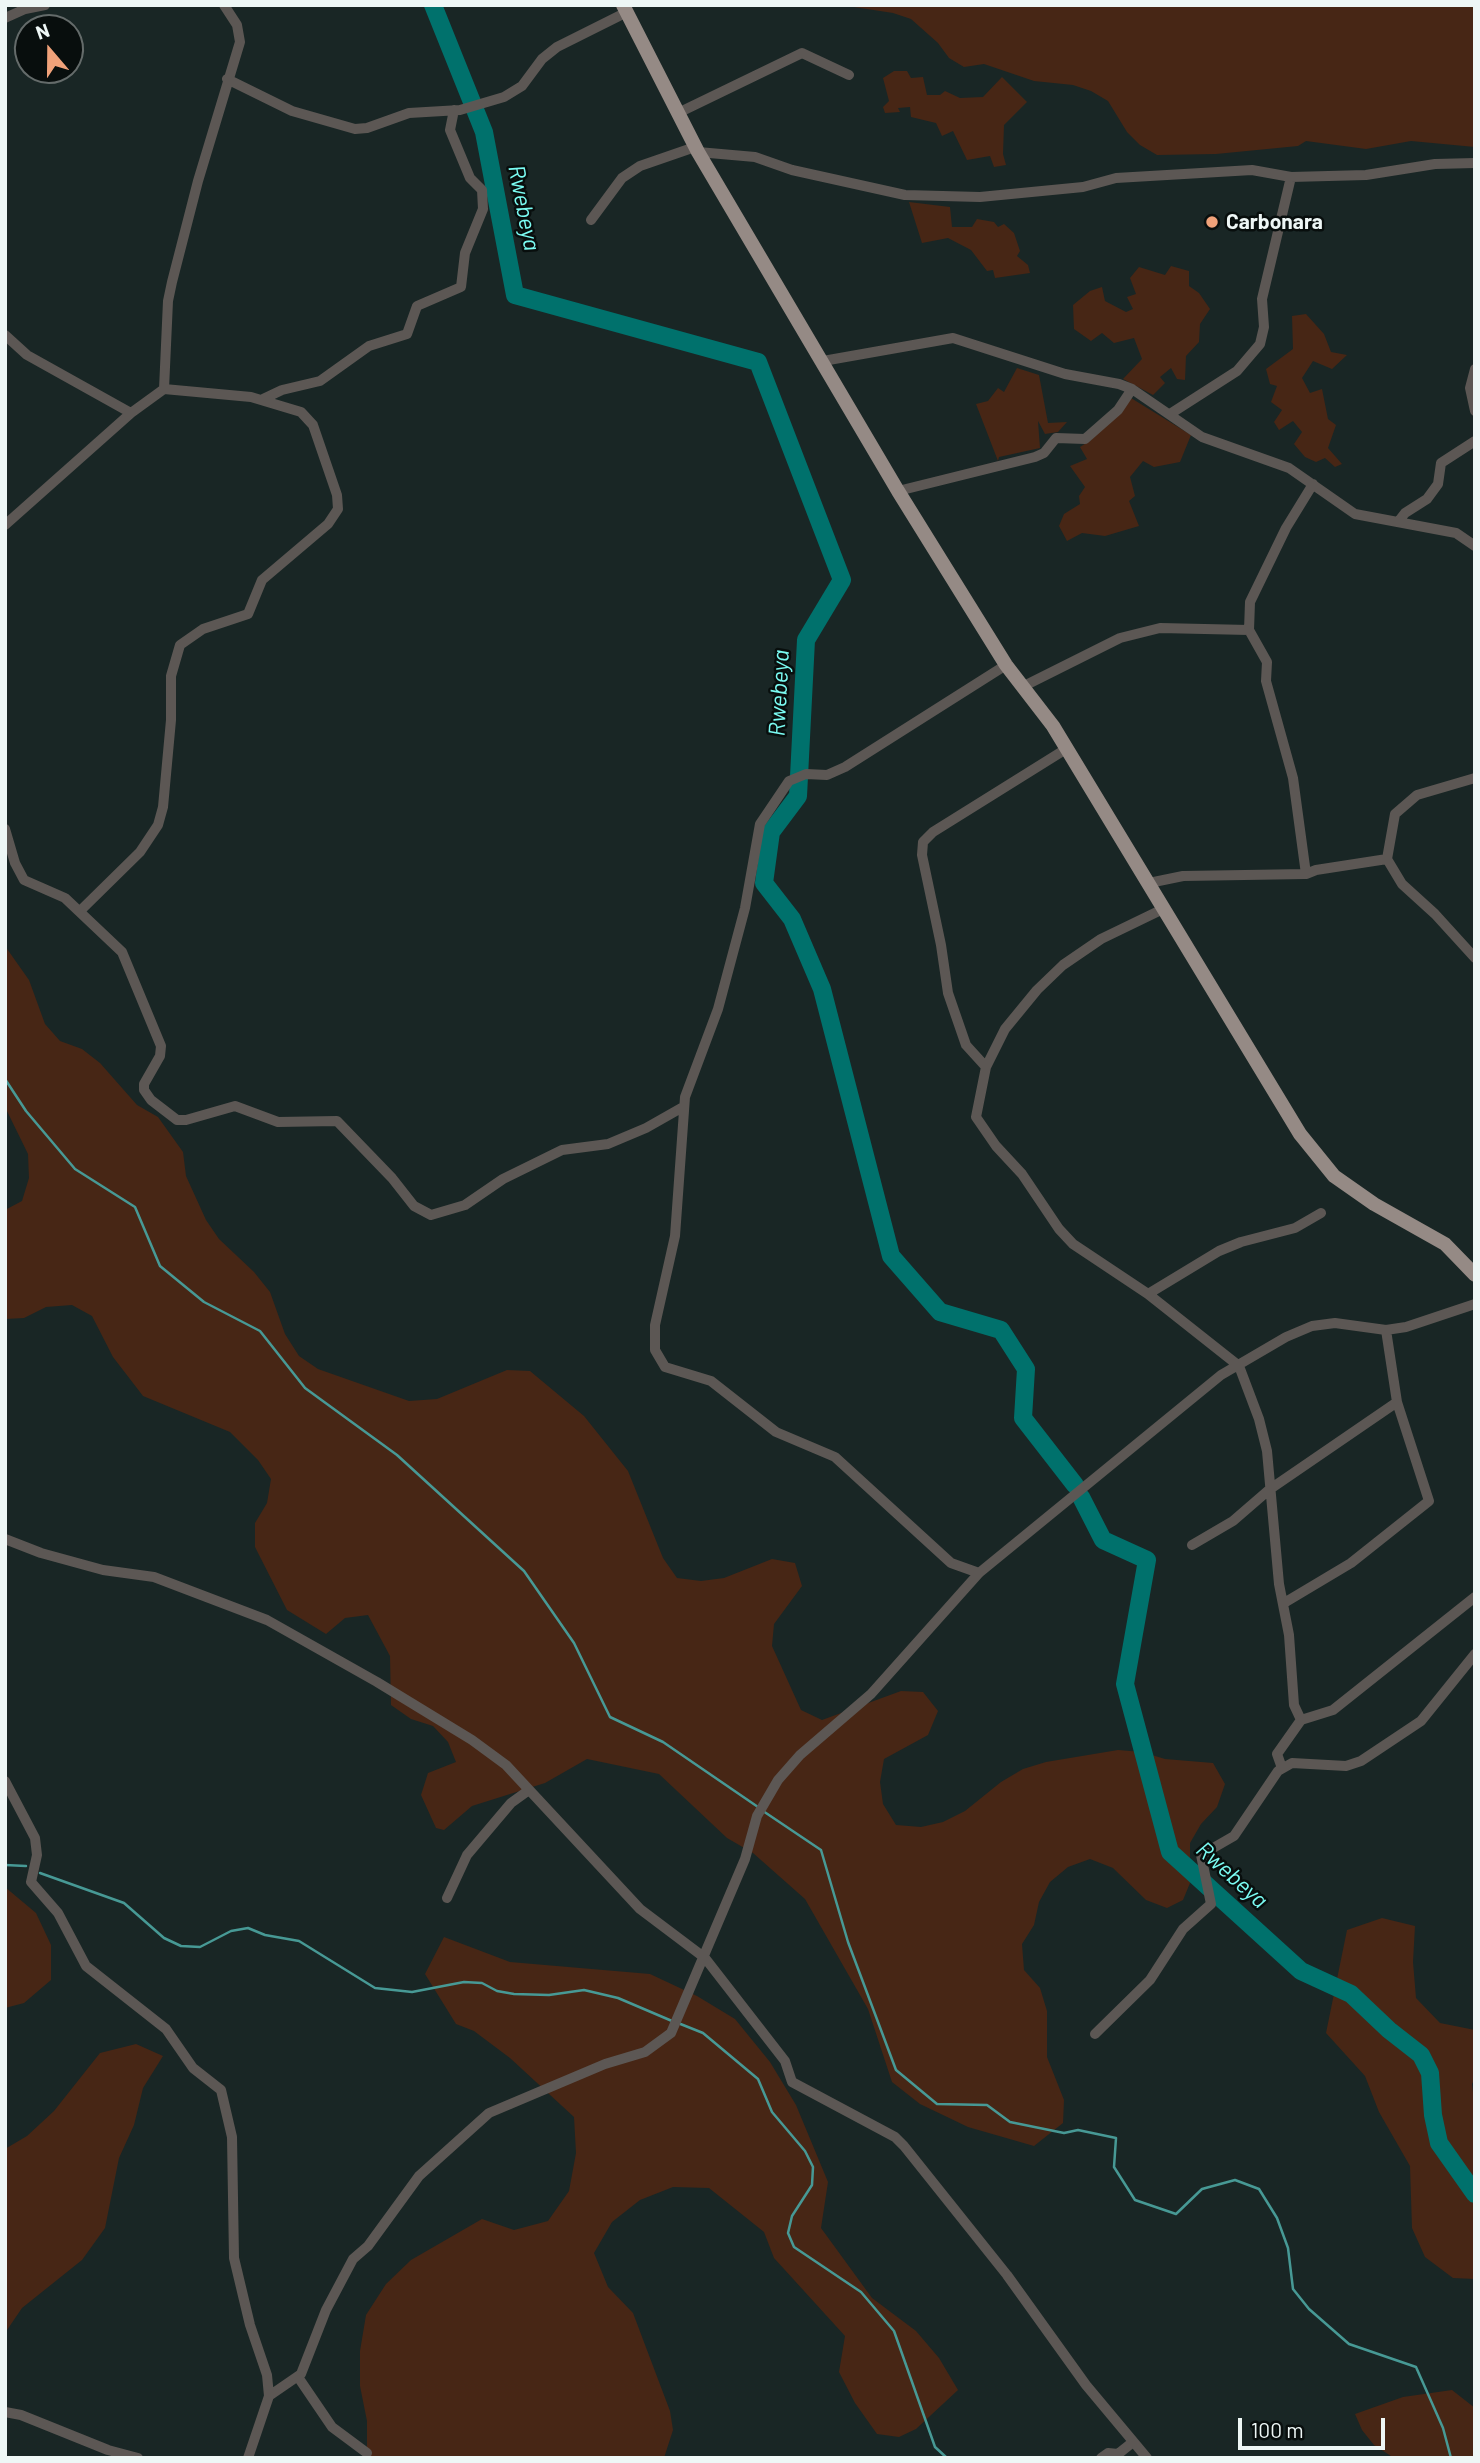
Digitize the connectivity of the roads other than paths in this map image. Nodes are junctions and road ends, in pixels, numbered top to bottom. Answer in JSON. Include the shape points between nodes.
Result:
{"nodes":[{"id":1,"x":45,"y":5,"type":"edge"},
{"id":2,"x":224,"y":5,"type":"edge"},
{"id":3,"x":625,"y":8,"type":"edge"},
{"id":4,"x":5,"y":18,"type":"edge"},
{"id":5,"x":849,"y":75,"type":"dead end"},
{"id":6,"x":227,"y":79,"type":"junction"},
{"id":7,"x":457,"y":110,"type":"junction"},
{"id":8,"x":678,"y":113,"type":"junction"},
{"id":9,"x":696,"y":149,"type":"junction"},
{"id":10,"x":1475,"y":163,"type":"edge"},
{"id":11,"x":1291,"y":177,"type":"junction"},
{"id":12,"x":591,"y":220,"type":"dead end"},
{"id":13,"x":5,"y":335,"type":"edge"},
{"id":14,"x":823,"y":361,"type":"junction"},
{"id":15,"x":1475,"y":369,"type":"edge"},
{"id":16,"x":164,"y":389,"type":"junction"},
{"id":17,"x":1132,"y":389,"type":"junction"},
{"id":18,"x":262,"y":400,"type":"junction"},
{"id":19,"x":1475,"y":411,"type":"edge"},
{"id":20,"x":131,"y":413,"type":"junction"},
{"id":21,"x":1170,"y":414,"type":"junction"},
{"id":22,"x":1475,"y":441,"type":"edge"},
{"id":23,"x":1313,"y":484,"type":"junction"},
{"id":24,"x":898,"y":491,"type":"junction"},
{"id":25,"x":1398,"y":522,"type":"junction"},
{"id":26,"x":5,"y":526,"type":"edge"},
{"id":27,"x":1475,"y":546,"type":"edge"},
{"id":28,"x":1249,"y":630,"type":"junction"},
{"id":29,"x":1006,"y":665,"type":"junction"},
{"id":30,"x":1022,"y":687,"type":"junction"},
{"id":31,"x":1066,"y":749,"type":"junction"},
{"id":32,"x":1475,"y":778,"type":"edge"},
{"id":33,"x":5,"y":829,"type":"edge"},
{"id":34,"x":1387,"y":859,"type":"junction"},
{"id":35,"x":1307,"y":874,"type":"junction"},
{"id":36,"x":1149,"y":883,"type":"junction"},
{"id":37,"x":1163,"y":909,"type":"junction"},
{"id":38,"x":80,"y":911,"type":"junction"},
{"id":39,"x":1475,"y":940,"type":"edge"},
{"id":40,"x":1463,"y":944,"type":"junction"},
{"id":41,"x":1475,"y":958,"type":"edge"},
{"id":42,"x":986,"y":1068,"type":"junction"},
{"id":43,"x":683,"y":1107,"type":"junction"},
{"id":44,"x":1321,"y":1213,"type":"dead end"},
{"id":45,"x":1475,"y":1275,"type":"edge"},
{"id":46,"x":1148,"y":1294,"type":"junction"},
{"id":47,"x":1475,"y":1304,"type":"edge"},
{"id":48,"x":1386,"y":1330,"type":"junction"},
{"id":49,"x":1239,"y":1366,"type":"junction"},
{"id":50,"x":1397,"y":1402,"type":"junction"},
{"id":51,"x":1270,"y":1489,"type":"junction"},
{"id":52,"x":5,"y":1539,"type":"edge"},
{"id":53,"x":1192,"y":1545,"type":"dead end"},
{"id":54,"x":979,"y":1573,"type":"junction"},
{"id":55,"x":1475,"y":1597,"type":"edge"},
{"id":56,"x":1284,"y":1603,"type":"junction"},
{"id":57,"x":1475,"y":1654,"type":"edge"},
{"id":58,"x":1301,"y":1720,"type":"junction"},
{"id":59,"x":1282,"y":1768,"type":"junction"},
{"id":60,"x":5,"y":1781,"type":"edge"},
{"id":61,"x":529,"y":1790,"type":"junction"},
{"id":62,"x":446,"y":1898,"type":"dead end"},
{"id":63,"x":705,"y":1958,"type":"junction"},
{"id":64,"x":1095,"y":2034,"type":"dead end"},
{"id":65,"x":299,"y":2377,"type":"junction"},
{"id":66,"x":269,"y":2396,"type":"junction"},
{"id":67,"x":5,"y":2412,"type":"edge"},
{"id":68,"x":1133,"y":2442,"type":"junction"},
{"id":69,"x":367,"y":2453,"type":"dead end"},
{"id":70,"x":138,"y":2458,"type":"edge"},
{"id":71,"x":248,"y":2458,"type":"edge"},
{"id":72,"x":1101,"y":2458,"type":"edge"},
{"id":73,"x":1147,"y":2458,"type":"edge"}],
"edges":[{"from":1,"to":4,"type":"street"},
{"from":2,"to":6,"type":"street","via":[[240,34]]},
{"from":3,"to":7,"type":"street","via":[[557,47],[522,86],[504,97]]},
{"from":3,"to":8,"type":"main road"},
{"from":5,"to":8,"type":"street","via":[[802,53]]},
{"from":6,"to":7,"type":"street","via":[[292,111],[355,129],[409,113]]},
{"from":6,"to":16,"type":"street","via":[[170,291]]},
{"from":7,"to":18,"type":"street","via":[[450,130],[470,178],[482,190],[483,209],[466,253],[461,287],[417,306],[407,334],[369,346],[320,382],[282,390]]},
{"from":8,"to":9,"type":"main road"},
{"from":9,"to":11,"type":"street","via":[[755,157],[792,170],[905,195],[980,197],[1083,187],[1115,178],[1252,170]]},
{"from":9,"to":12,"type":"street","via":[[640,166],[622,178]]},
{"from":9,"to":14,"type":"main road"},
{"from":10,"to":11,"type":"street","via":[[1435,164],[1366,176]]},
{"from":11,"to":21,"type":"street","via":[[1262,299],[1260,344],[1237,371]]},
{"from":13,"to":20,"type":"street","via":[[27,355]]},
{"from":14,"to":17,"type":"street","via":[[953,338],[1065,374]]},
{"from":14,"to":24,"type":"main road"},
{"from":15,"to":19,"type":"street","via":[[1470,388]]},
{"from":16,"to":18,"type":"street"},
{"from":16,"to":20,"type":"street"},
{"from":17,"to":21,"type":"street"},
{"from":17,"to":24,"type":"street","via":[[1118,410],[1084,439],[1056,438],[1035,457]]},
{"from":18,"to":38,"type":"street","via":[[308,417],[338,509],[328,524],[262,580],[248,614],[203,629],[180,645],[171,676],[171,720],[158,825],[140,852]]},
{"from":20,"to":26,"type":"street"},
{"from":21,"to":23,"type":"street","via":[[1202,437],[1289,468]]},
{"from":22,"to":25,"type":"street","via":[[1441,463],[1438,484]]},
{"from":23,"to":25,"type":"street","via":[[1355,514]]},
{"from":23,"to":28,"type":"street","via":[[1250,602]]},
{"from":24,"to":29,"type":"main road"},
{"from":25,"to":27,"type":"street","via":[[1456,533]]},
{"from":28,"to":30,"type":"street","via":[[1160,628],[1120,638]]},
{"from":28,"to":35,"type":"street","via":[[1268,663],[1266,681],[1293,778]]},
{"from":29,"to":30,"type":"main road"},
{"from":29,"to":43,"type":"street","via":[[845,767],[827,775],[806,774],[789,780],[760,824],[745,908],[718,1009]]},
{"from":30,"to":31,"type":"main road"},
{"from":31,"to":36,"type":"main road"},
{"from":31,"to":42,"type":"street","via":[[923,842],[948,993],[966,1045]]},
{"from":32,"to":34,"type":"street","via":[[1417,795],[1395,814]]},
{"from":33,"to":38,"type":"street","via":[[24,880],[65,898]]},
{"from":34,"to":35,"type":"street"},
{"from":34,"to":40,"type":"street","via":[[1402,884]]},
{"from":35,"to":36,"type":"street","via":[[1183,876]]},
{"from":36,"to":37,"type":"main road"},
{"from":37,"to":42,"type":"street","via":[[1101,939],[1063,965],[1005,1029]]},
{"from":37,"to":45,"type":"main road","via":[[1316,1157],[1374,1204],[1445,1244]]},
{"from":38,"to":43,"type":"street","via":[[118,946],[159,1038],[160,1056],[144,1084],[151,1100],[181,1121],[235,1106],[278,1122],[337,1121],[414,1206],[431,1215],[465,1205],[503,1179],[562,1150],[608,1144]]},
{"from":39,"to":40,"type":"street"},
{"from":40,"to":41,"type":"street"},
{"from":42,"to":46,"type":"street","via":[[976,1117],[996,1146],[1073,1244]]},
{"from":43,"to":54,"type":"street","via":[[675,1236],[655,1325],[655,1350],[665,1367],[711,1381],[776,1432],[835,1457],[951,1563]]},
{"from":44,"to":46,"type":"street","via":[[1295,1228],[1219,1251]]},
{"from":46,"to":49,"type":"street"},
{"from":47,"to":48,"type":"street"},
{"from":48,"to":49,"type":"street","via":[[1351,1324],[1312,1326]]},
{"from":48,"to":50,"type":"street"},
{"from":49,"to":51,"type":"street","via":[[1264,1440]]},
{"from":49,"to":54,"type":"street","via":[[1221,1375]]},
{"from":50,"to":51,"type":"street"},
{"from":50,"to":56,"type":"street","via":[[1429,1502],[1351,1563]]},
{"from":51,"to":53,"type":"street","via":[[1233,1521]]},
{"from":51,"to":56,"type":"street"},
{"from":52,"to":61,"type":"street","via":[[103,1570],[153,1577],[267,1620],[472,1740],[506,1765]]},
{"from":54,"to":63,"type":"street","via":[[871,1694],[778,1780],[757,1816],[745,1859]]},
{"from":55,"to":58,"type":"street","via":[[1333,1710]]},
{"from":56,"to":58,"type":"street","via":[[1294,1705]]},
{"from":57,"to":59,"type":"street","via":[[1421,1721],[1371,1755],[1346,1766],[1292,1763]]},
{"from":58,"to":59,"type":"street","via":[[1277,1755]]},
{"from":59,"to":64,"type":"street","via":[[1234,1836],[1201,1856],[1211,1904],[1183,1929],[1150,1980]]},
{"from":60,"to":66,"type":"street","via":[[35,1839],[31,1882],[58,1913],[86,1966],[166,2029],[193,2067],[221,2090],[232,2137],[233,2258]]},
{"from":61,"to":62,"type":"street","via":[[511,1803],[467,1855]]},
{"from":61,"to":63,"type":"street","via":[[650,1918]]},
{"from":63,"to":65,"type":"street","via":[[671,2033],[658,2043],[488,2113],[419,2176],[368,2246],[353,2259]]},
{"from":63,"to":68,"type":"street","via":[[785,2061],[792,2082],[904,2146]]},
{"from":65,"to":66,"type":"street"},
{"from":65,"to":69,"type":"street","via":[[332,2427]]},
{"from":66,"to":71,"type":"street"},
{"from":67,"to":70,"type":"street"},
{"from":68,"to":72,"type":"street","via":[[1118,2454]]},
{"from":68,"to":73,"type":"street"}]}
